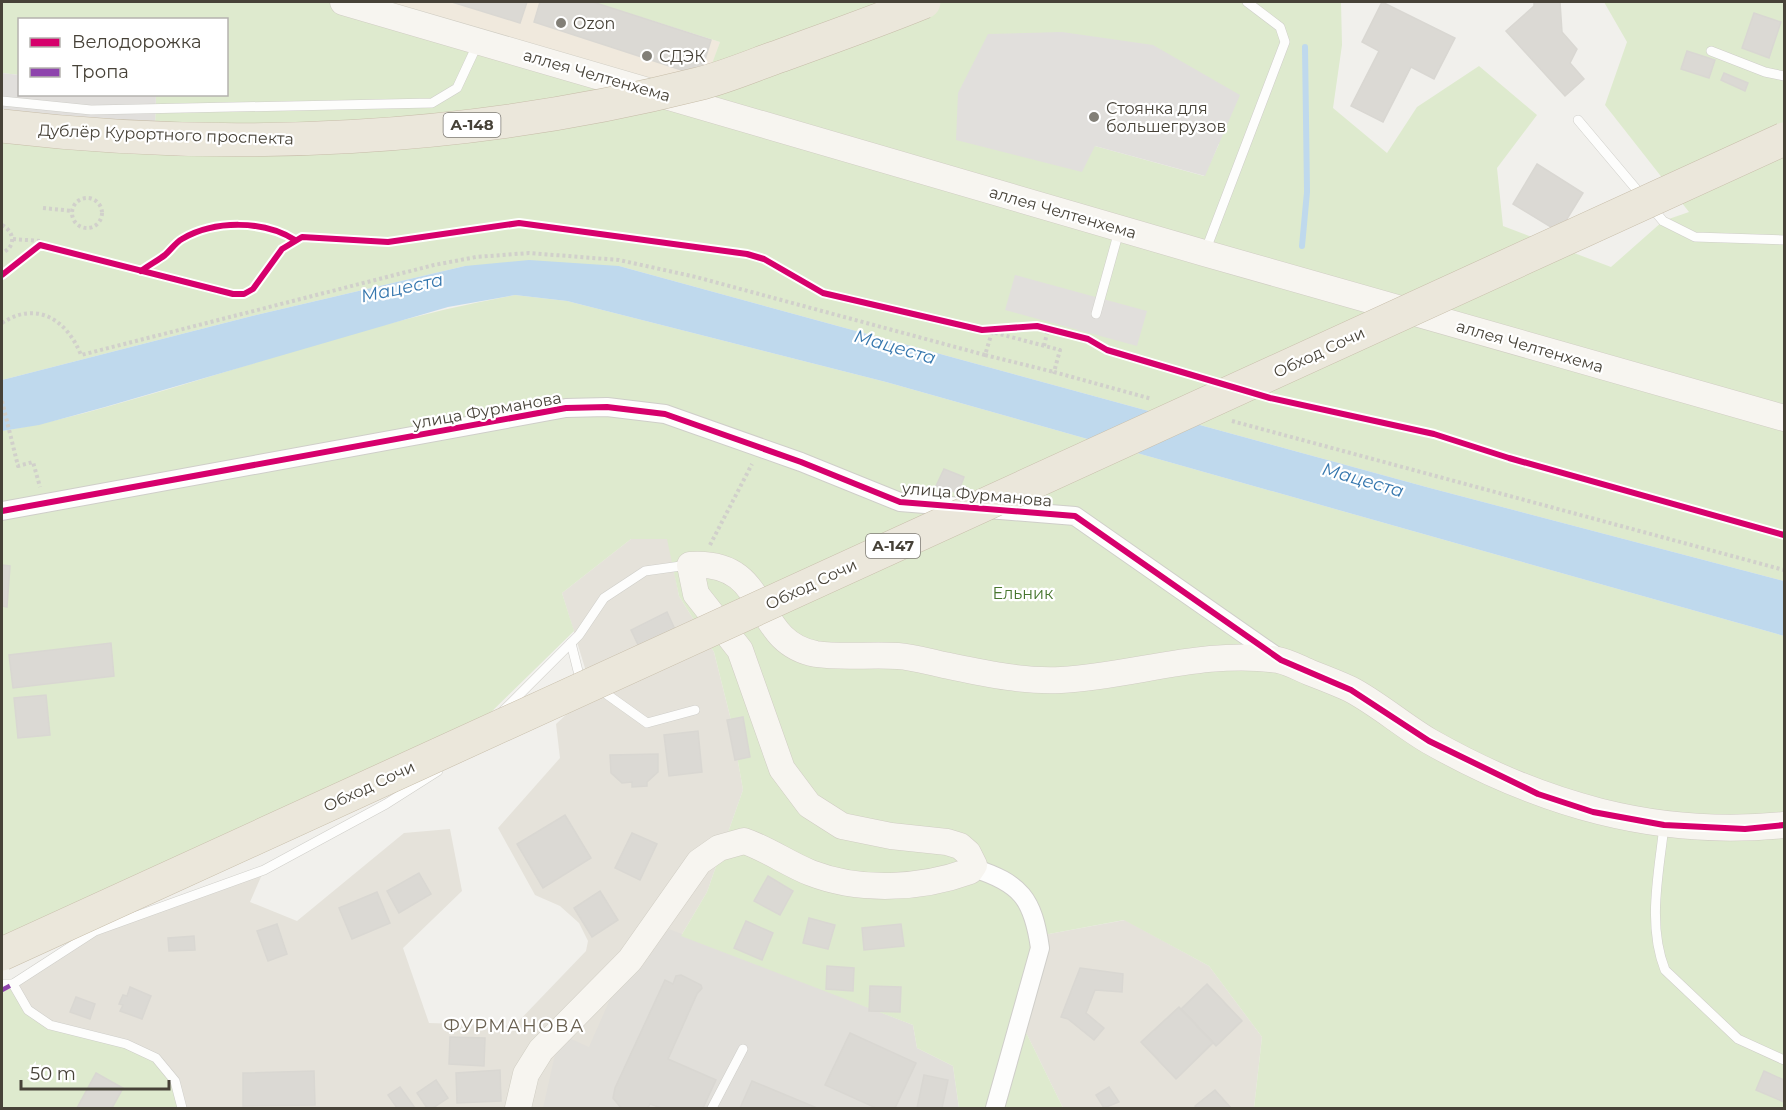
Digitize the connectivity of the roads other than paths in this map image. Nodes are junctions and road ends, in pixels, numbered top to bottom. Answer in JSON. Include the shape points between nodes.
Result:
{"nodes":[{"id":1,"x":343,"y":2,"type":"edge"},
{"id":2,"x":924,"y":2,"type":"edge"},
{"id":3,"x":1247,"y":2,"type":"edge"},
{"id":4,"x":479,"y":41,"type":"junction"},
{"id":5,"x":1711,"y":51,"type":"dead end"},
{"id":6,"x":1785,"y":76,"type":"edge"},
{"id":7,"x":2,"y":101,"type":"edge"},
{"id":8,"x":1578,"y":120,"type":"dead end"},
{"id":9,"x":2,"y":126,"type":"edge"},
{"id":10,"x":1785,"y":139,"type":"edge"},
{"id":11,"x":1119,"y":228,"type":"junction"},
{"id":12,"x":1785,"y":240,"type":"edge"},
{"id":13,"x":1204,"y":253,"type":"junction"},
{"id":14,"x":1096,"y":314,"type":"dead end"},
{"id":15,"x":1785,"y":418,"type":"edge"},
{"id":16,"x":2,"y":511,"type":"edge"},
{"id":17,"x":695,"y":565,"type":"junction"},
{"id":18,"x":571,"y":643,"type":"junction"},
{"id":19,"x":1281,"y":660,"type":"junction"},
{"id":20,"x":694,"y":710,"type":"dead end"},
{"id":21,"x":453,"y":761,"type":"dead end"},
{"id":22,"x":443,"y":768,"type":"dead end"},
{"id":23,"x":1664,"y":825,"type":"junction"},
{"id":24,"x":1785,"y":825,"type":"edge"},
{"id":25,"x":973,"y":868,"type":"junction"},
{"id":26,"x":2,"y":954,"type":"edge"},
{"id":27,"x":2,"y":984,"type":"edge"},
{"id":28,"x":13,"y":984,"type":"junction"},
{"id":29,"x":743,"y":1049,"type":"dead end"},
{"id":30,"x":1785,"y":1060,"type":"edge"},
{"id":31,"x":182,"y":1108,"type":"edge"},
{"id":32,"x":518,"y":1108,"type":"edge"},
{"id":33,"x":712,"y":1108,"type":"edge"},
{"id":34,"x":995,"y":1108,"type":"edge"}],
"edges":[{"from":1,"to":4,"type":"street","name":"аллея Челтенхема"},
{"from":2,"to":9,"type":"highway","name":"Дублёр Курортного проспекта","number":"А-148","bridge":true,"via":[[699,84],[562,113],[398,134],[267,141],[68,134]]},
{"from":3,"to":13,"type":"lane","via":[[1280,27],[1284,42]]},
{"from":4,"to":7,"type":"lane","via":[[457,88],[432,104],[91,111]]},
{"from":4,"to":11,"type":"street","name":"аллея Челтенхема"},
{"from":5,"to":6,"type":"lane"},
{"from":8,"to":12,"type":"lane","via":[[1663,221],[1695,237]]},
{"from":10,"to":26,"type":"highway","name":"Обход Сочи","number":"А-147","bridge":true},
{"from":11,"to":13,"type":"street","name":"аллея Челтенхема"},
{"from":11,"to":14,"type":"lane"},
{"from":13,"to":15,"type":"street","name":"аллея Челтенхема"},
{"from":16,"to":19,"type":"street","name":"улица Фурманова","via":[[566,408],[616,407],[665,414],[900,502],[1075,516]]},
{"from":17,"to":18,"type":"lane","via":[[645,571],[604,598]]},
{"from":17,"to":19,"type":"street","name":"улица Фурманова","via":[[710,564],[736,573],[746,582],[778,634],[796,649],[816,654],[899,656],[1008,678],[1062,680],[1230,657]]},
{"from":17,"to":25,"type":"street","via":[[696,594],[740,651],[782,769],[808,805],[842,826],[960,846],[972,859]]},
{"from":18,"to":20,"type":"lane","via":[[579,675],[647,723]]},
{"from":18,"to":21,"type":"lane"},
{"from":19,"to":23,"type":"street","name":"улица Фурманова","via":[[1351,690],[1429,741],[1538,794],[1593,812]]},
{"from":22,"to":28,"type":"lane","via":[[386,804],[264,870],[94,931]]},
{"from":23,"to":24,"type":"street","name":"улица Фурманова","via":[[1745,829]]},
{"from":23,"to":30,"type":"lane","via":[[1656,916],[1659,956],[1665,970],[1738,1039]]},
{"from":25,"to":32,"type":"street","via":[[930,883],[851,884],[808,872],[744,841],[719,848],[699,862],[630,960],[541,1050],[526,1074]]},
{"from":25,"to":34,"type":"street","via":[[1004,880],[1024,894],[1036,922],[1040,948]]},
{"from":27,"to":28,"type":"lane"},
{"from":28,"to":31,"type":"lane","via":[[28,1010],[50,1025],[126,1044],[156,1058],[175,1081]]},
{"from":29,"to":33,"type":"lane"}]}
